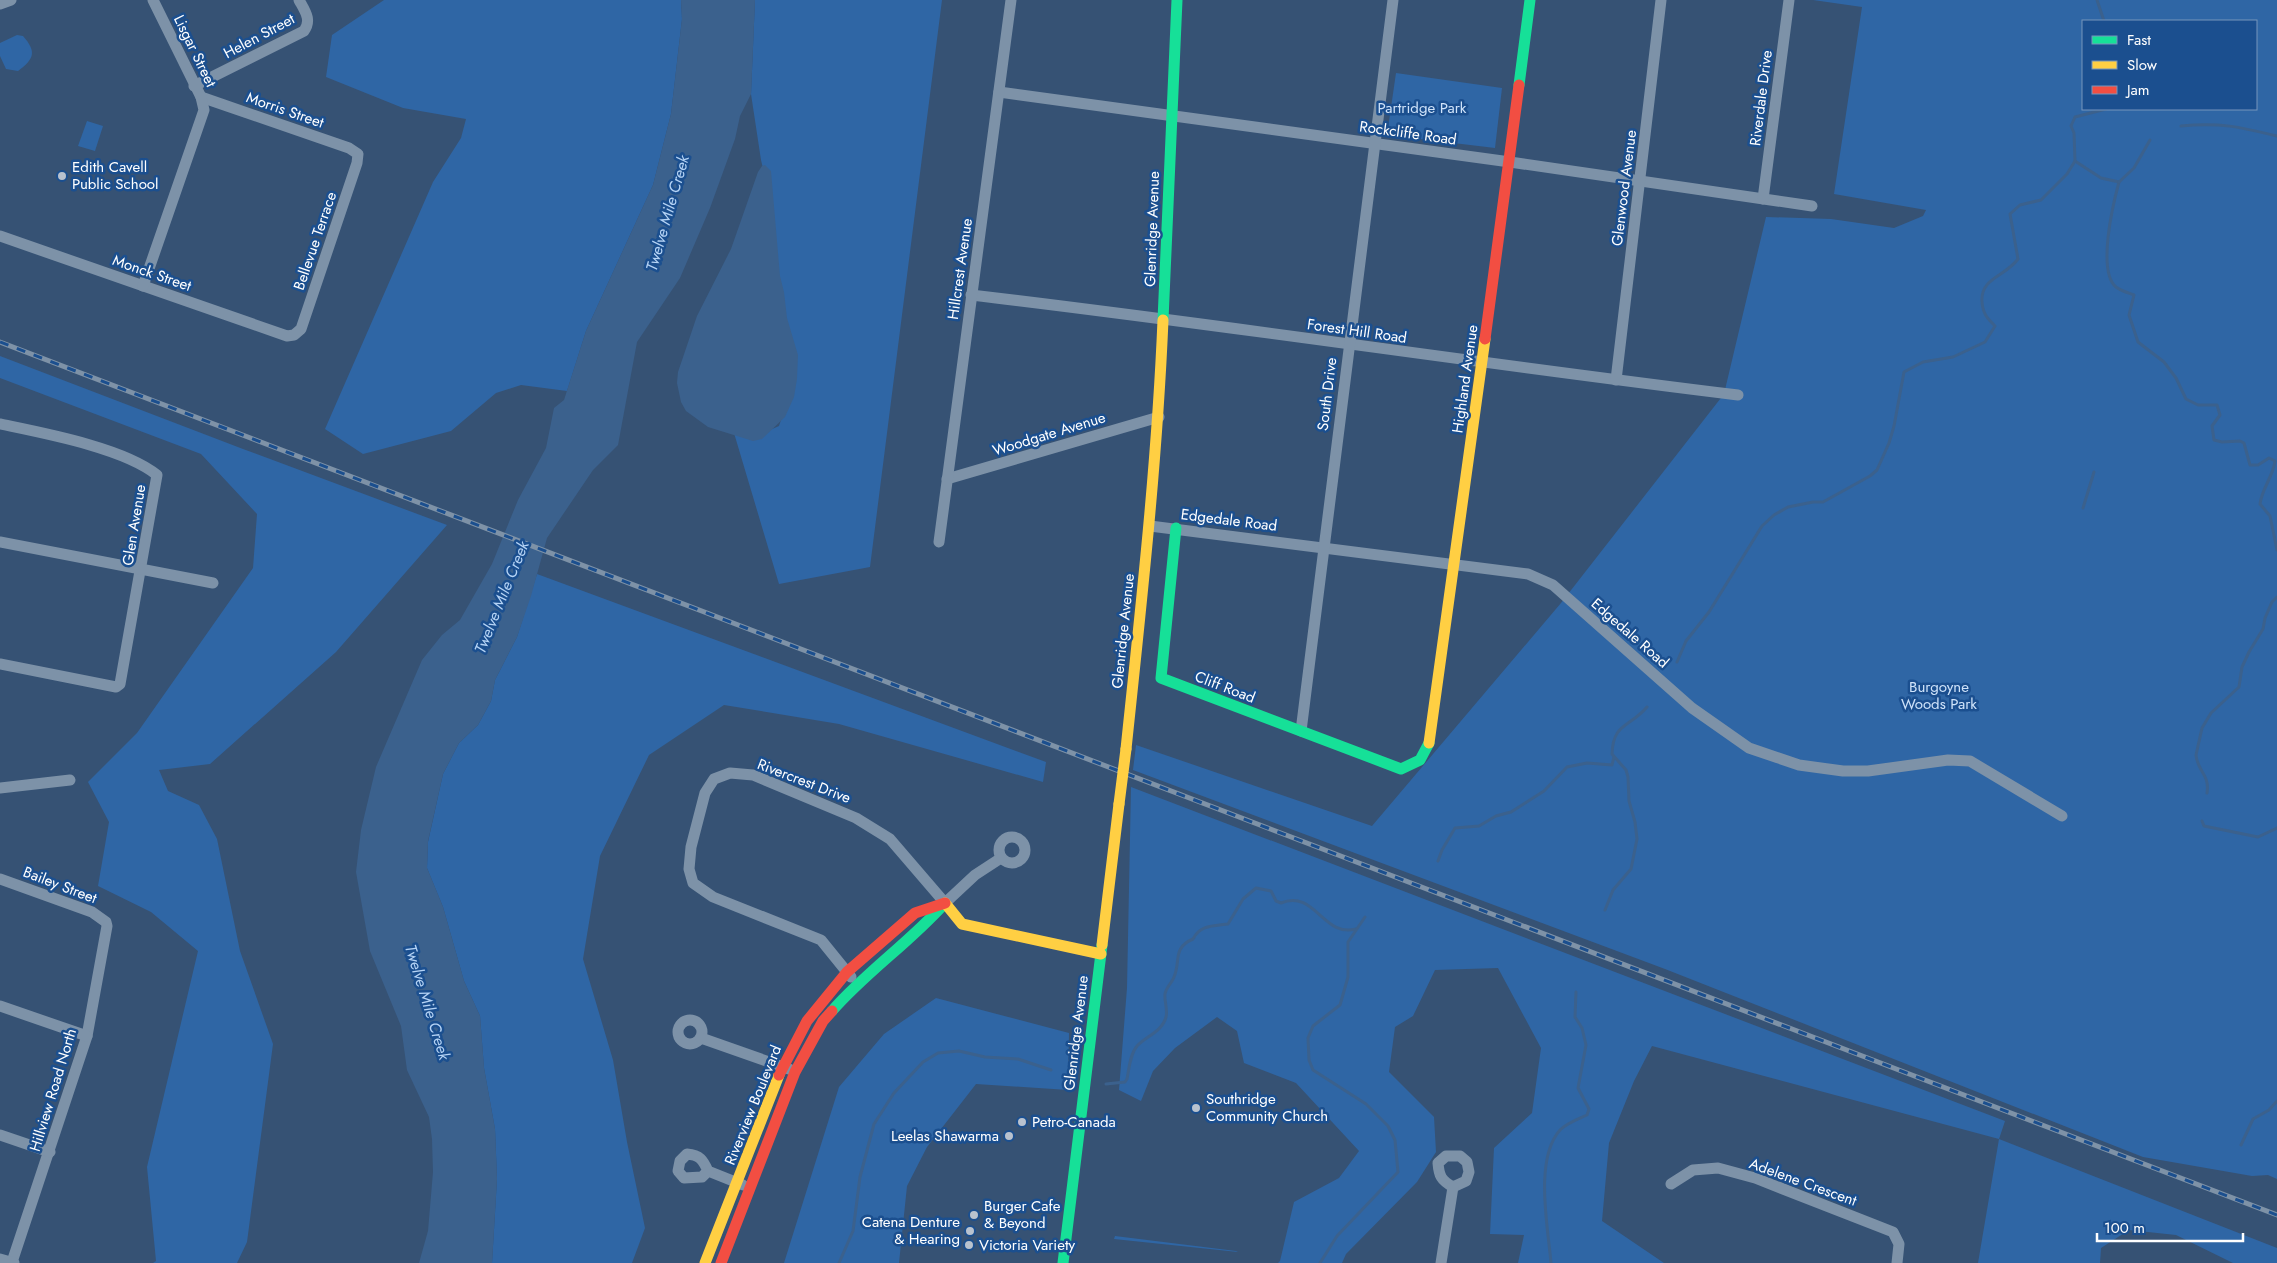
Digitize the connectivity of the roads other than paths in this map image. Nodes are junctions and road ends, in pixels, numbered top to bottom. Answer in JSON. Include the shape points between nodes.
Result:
{"nodes":[{"id":1,"x":11,"y":0,"type":"edge"},
{"id":2,"x":153,"y":0,"type":"edge"},
{"id":3,"x":299,"y":0,"type":"edge"},
{"id":4,"x":1011,"y":0,"type":"edge"},
{"id":5,"x":1177,"y":0,"type":"edge"},
{"id":6,"x":1393,"y":0,"type":"edge"},
{"id":7,"x":1530,"y":0,"type":"edge"},
{"id":8,"x":1661,"y":0,"type":"edge"},
{"id":9,"x":1789,"y":0,"type":"edge"},
{"id":10,"x":0,"y":4,"type":"edge"},
{"id":11,"x":194,"y":86,"type":"junction"},
{"id":12,"x":999,"y":92,"type":"junction"},
{"id":13,"x":201,"y":97,"type":"junction"},
{"id":14,"x":1172,"y":116,"type":"junction"},
{"id":15,"x":1374,"y":143,"type":"junction"},
{"id":16,"x":358,"y":154,"type":"joint"},
{"id":17,"x":1510,"y":162,"type":"junction"},
{"id":18,"x":1640,"y":181,"type":"junction"},
{"id":19,"x":1763,"y":199,"type":"junction"},
{"id":20,"x":1812,"y":206,"type":"dead end"},
{"id":21,"x":0,"y":236,"type":"edge"},
{"id":22,"x":143,"y":286,"type":"junction"},
{"id":23,"x":971,"y":295,"type":"junction"},
{"id":24,"x":1164,"y":318,"type":"junction"},
{"id":25,"x":294,"y":335,"type":"joint"},
{"id":26,"x":1348,"y":345,"type":"junction"},
{"id":27,"x":1483,"y":362,"type":"junction"},
{"id":28,"x":1616,"y":380,"type":"junction"},
{"id":29,"x":1738,"y":395,"type":"dead end"},
{"id":30,"x":1159,"y":417,"type":"junction"},
{"id":31,"x":0,"y":424,"type":"edge"},
{"id":32,"x":947,"y":479,"type":"junction"},
{"id":33,"x":1150,"y":526,"type":"junction"},
{"id":34,"x":1176,"y":528,"type":"junction"},
{"id":35,"x":0,"y":542,"type":"edge"},
{"id":36,"x":939,"y":542,"type":"dead end"},
{"id":37,"x":1324,"y":547,"type":"junction"},
{"id":38,"x":1454,"y":565,"type":"junction"},
{"id":39,"x":142,"y":569,"type":"junction"},
{"id":40,"x":213,"y":582,"type":"dead end"},
{"id":41,"x":0,"y":664,"type":"edge"},
{"id":42,"x":1301,"y":732,"type":"junction"},
{"id":43,"x":1420,"y":760,"type":"joint"},
{"id":44,"x":70,"y":780,"type":"dead end"},
{"id":45,"x":0,"y":788,"type":"edge"},
{"id":46,"x":2062,"y":816,"type":"dead end"},
{"id":47,"x":1000,"y":858,"type":"dead end"},
{"id":48,"x":0,"y":879,"type":"edge"},
{"id":49,"x":945,"y":903,"type":"junction"},
{"id":50,"x":106,"y":924,"type":"joint"},
{"id":51,"x":1101,"y":954,"type":"junction"},
{"id":52,"x":846,"y":972,"type":"junction"},
{"id":53,"x":856,"y":984,"type":"junction"},
{"id":54,"x":0,"y":1006,"type":"edge"},
{"id":55,"x":86,"y":1036,"type":"junction"},
{"id":56,"x":701,"y":1038,"type":"dead end"},
{"id":57,"x":782,"y":1066,"type":"junction"},
{"id":58,"x":795,"y":1072,"type":"junction"},
{"id":59,"x":0,"y":1135,"type":"edge"},
{"id":60,"x":50,"y":1152,"type":"junction"},
{"id":61,"x":708,"y":1171,"type":"dead end"},
{"id":62,"x":738,"y":1182,"type":"junction"},
{"id":63,"x":1671,"y":1184,"type":"dead end"},
{"id":64,"x":750,"y":1187,"type":"junction"},
{"id":65,"x":1453,"y":1187,"type":"dead end"},
{"id":66,"x":0,"y":1259,"type":"edge"},
{"id":67,"x":13,"y":1263,"type":"edge"},
{"id":68,"x":705,"y":1263,"type":"edge"},
{"id":69,"x":721,"y":1263,"type":"edge"},
{"id":70,"x":1063,"y":1263,"type":"edge"},
{"id":71,"x":1441,"y":1263,"type":"edge"},
{"id":72,"x":1897,"y":1263,"type":"edge"}],
"edges":[{"from":1,"to":10,"type":"street"},
{"from":2,"to":11,"type":"street","name":"Lisgar Street"},
{"from":3,"to":11,"type":"street","name":"Helen Street","via":[[308,16],[304,31]]},
{"from":4,"to":12,"type":"street","name":"Hillcrest Avenue"},
{"from":5,"to":14,"type":"street","name":"Glenridge Avenue"},
{"from":6,"to":15,"type":"street","name":"South Drive"},
{"from":7,"to":17,"type":"street","name":"Highland Avenue"},
{"from":8,"to":18,"type":"street","name":"Glenwood Avenue"},
{"from":9,"to":19,"type":"street","name":"Riverdale Drive"},
{"from":11,"to":13,"type":"street","name":"Lisgar Street"},
{"from":12,"to":14,"type":"street","name":"Rockcliffe Road"},
{"from":12,"to":23,"type":"street","name":"Hillcrest Avenue"},
{"from":13,"to":16,"type":"street","name":"Morris Street","via":[[349,148]]},
{"from":13,"to":22,"type":"street","name":"Lisgar Street","via":[[204,110]]},
{"from":14,"to":15,"type":"street","name":"Rockcliffe Road"},
{"from":14,"to":24,"type":"street","name":"Glenridge Avenue"},
{"from":15,"to":17,"type":"street","name":"Rockcliffe Road"},
{"from":15,"to":26,"type":"street","name":"South Drive"},
{"from":16,"to":25,"type":"street","name":"Bellevue Terrace","via":[[301,329]]},
{"from":17,"to":18,"type":"street","name":"Rockcliffe Road"},
{"from":17,"to":27,"type":"street","name":"Highland Avenue"},
{"from":18,"to":19,"type":"street","name":"Rockcliffe Road"},
{"from":18,"to":28,"type":"street","name":"Glenwood Avenue"},
{"from":19,"to":20,"type":"street","name":"Rockcliffe Road"},
{"from":21,"to":22,"type":"street","name":"Monck Street"},
{"from":22,"to":25,"type":"street","name":"Monck Street","via":[[287,336]]},
{"from":23,"to":24,"type":"street","name":"Forest Hill Road"},
{"from":23,"to":32,"type":"street","name":"Hillcrest Avenue"},
{"from":24,"to":26,"type":"street","name":"Forest Hill Road"},
{"from":24,"to":30,"type":"street","name":"Glenridge Avenue"},
{"from":26,"to":27,"type":"street","name":"Forest Hill Road"},
{"from":26,"to":37,"type":"street","name":"South Drive"},
{"from":27,"to":28,"type":"street","name":"Forest Hill Road"},
{"from":27,"to":38,"type":"street","name":"Highland Avenue"},
{"from":28,"to":29,"type":"street","name":"Forest Hill Road"},
{"from":30,"to":32,"type":"street","name":"Woodgate Avenue"},
{"from":30,"to":33,"type":"street","name":"Glenridge Avenue"},
{"from":31,"to":39,"type":"street","name":"Glen Avenue","via":[[104,449],[157,475]]},
{"from":32,"to":36,"type":"street","name":"Hillcrest Avenue"},
{"from":33,"to":34,"type":"street","name":"Edgedale Road"},
{"from":33,"to":51,"type":"street","name":"Glenridge Avenue","bridge":true},
{"from":34,"to":37,"type":"street","name":"Edgedale Road"},
{"from":34,"to":42,"type":"street","name":"Cliff Road","via":[[1161,678]]},
{"from":35,"to":39,"type":"street"},
{"from":37,"to":38,"type":"street","name":"Edgedale Road"},
{"from":37,"to":42,"type":"street","name":"South Drive"},
{"from":38,"to":43,"type":"street","name":"Highland Avenue","via":[[1429,745]]},
{"from":38,"to":46,"type":"street","name":"Edgedale Road","via":[[1528,574],[1553,585],[1692,708],[1749,748],[1799,765],[1843,771],[1868,771],[1948,760],[1970,761]]},
{"from":39,"to":40,"type":"street"},
{"from":39,"to":41,"type":"street","name":"Glen Avenue","via":[[120,684],[116,687]]},
{"from":42,"to":43,"type":"street","name":"Cliff Road","via":[[1401,769]]},
{"from":44,"to":45,"type":"street"},
{"from":47,"to":49,"type":"street","via":[[975,875]]},
{"from":48,"to":50,"type":"street","name":"Bailey Street","via":[[92,912]]},
{"from":49,"to":51,"type":"street","via":[[962,924]]},
{"from":49,"to":52,"type":"street","name":"Riverview Boulevard","via":[[915,913]]},
{"from":49,"to":52,"type":"street","name":"Rivercrest Drive","via":[[890,838],[856,818],[753,775],[730,773],[714,779],[705,794],[691,847],[688,869],[693,883],[713,897],[821,940]]},
{"from":49,"to":53,"type":"street","name":"Riverview Boulevard","via":[[925,925]]},
{"from":50,"to":55,"type":"street","name":"Hillview Road North"},
{"from":51,"to":70,"type":"street","name":"Glenridge Avenue"},
{"from":52,"to":53,"type":"street","name":"Rivercrest Drive"},
{"from":52,"to":57,"type":"street","name":"Riverview Boulevard","via":[[806,1021]]},
{"from":53,"to":58,"type":"street","name":"Riverview Boulevard","via":[[823,1021]]},
{"from":54,"to":55,"type":"street"},
{"from":55,"to":60,"type":"street","name":"Hillview Road North"},
{"from":56,"to":57,"type":"street"},
{"from":57,"to":58,"type":"street"},
{"from":57,"to":62,"type":"street","name":"Riverview Boulevard"},
{"from":58,"to":64,"type":"street","name":"Riverview Boulevard"},
{"from":59,"to":60,"type":"street"},
{"from":60,"to":67,"type":"street","name":"Hillview Road North"},
{"from":61,"to":62,"type":"street"},
{"from":62,"to":64,"type":"street"},
{"from":62,"to":68,"type":"street","name":"Riverview Boulevard"},
{"from":63,"to":72,"type":"street","name":"Adelene Crescent","via":[[1693,1170],[1718,1168],[1755,1178],[1894,1232],[1898,1244]]},
{"from":64,"to":69,"type":"street","name":"Riverview Boulevard"},
{"from":65,"to":71,"type":"street"},
{"from":66,"to":67,"type":"street"}]}
